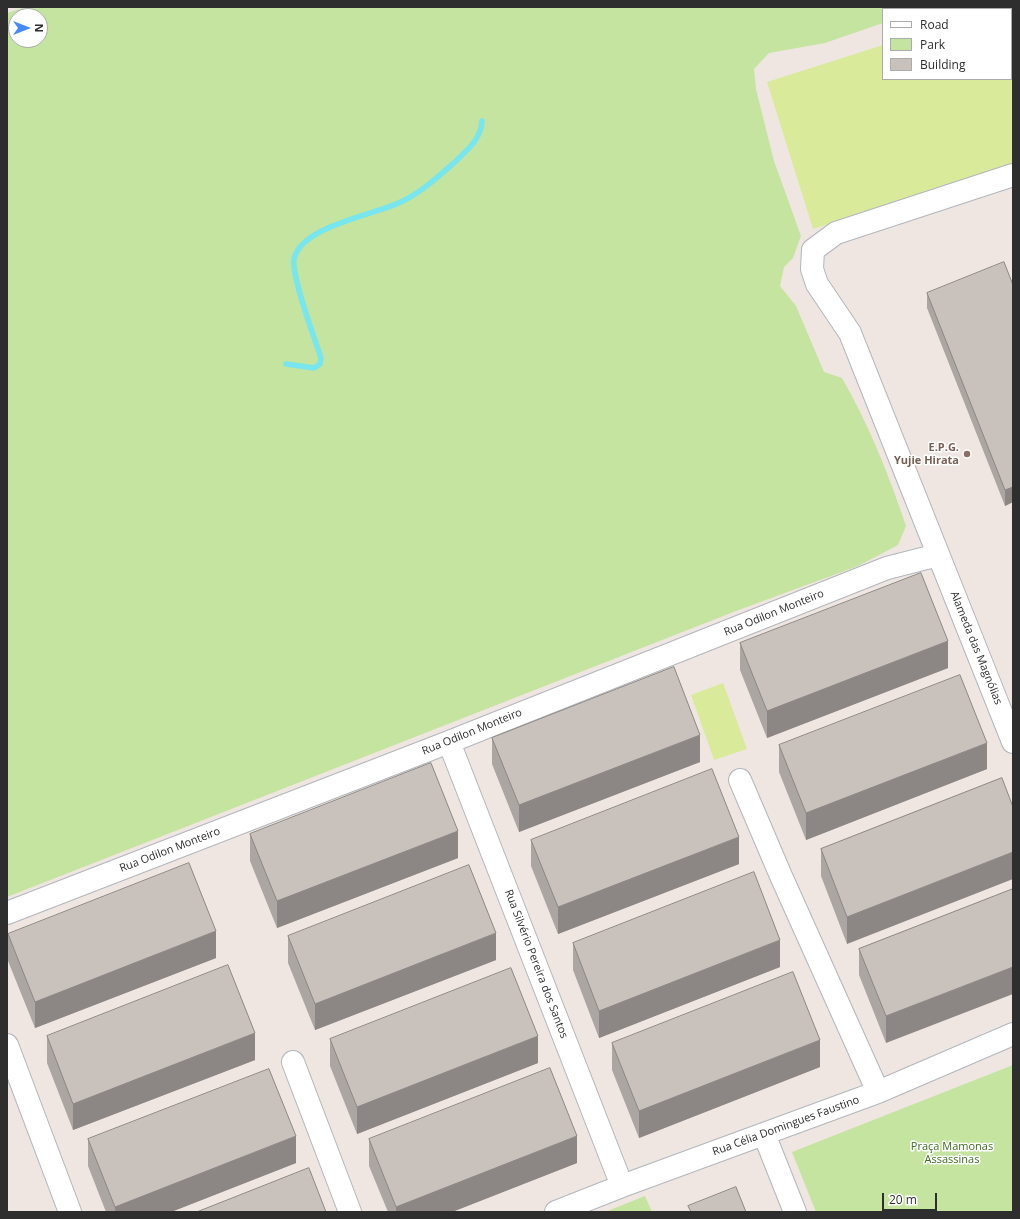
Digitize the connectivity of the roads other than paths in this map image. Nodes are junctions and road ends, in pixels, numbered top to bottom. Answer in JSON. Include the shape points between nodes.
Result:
{"nodes":[{"id":1,"x":1013,"y":175,"type":"edge"},
{"id":2,"x":938,"y":555,"type":"junction"},
{"id":3,"x":449,"y":742,"type":"junction"},
{"id":4,"x":1013,"y":742,"type":"edge"},
{"id":5,"x":740,"y":780,"type":"dead end"},
{"id":6,"x":7,"y":913,"type":"edge"},
{"id":7,"x":1013,"y":1034,"type":"edge"},
{"id":8,"x":7,"y":1045,"type":"edge"},
{"id":9,"x":293,"y":1062,"type":"dead end"},
{"id":10,"x":878,"y":1092,"type":"junction"},
{"id":11,"x":764,"y":1134,"type":"junction"},
{"id":12,"x":622,"y":1186,"type":"junction"},
{"id":13,"x":70,"y":1212,"type":"edge"},
{"id":14,"x":350,"y":1212,"type":"edge"},
{"id":15,"x":556,"y":1212,"type":"edge"},
{"id":16,"x":795,"y":1212,"type":"edge"}],
"edges":[{"from":1,"to":2,"type":"street","name":"Alameda das Magnólias","via":[[836,233],[813,250],[812,269],[817,284],[850,333]]},
{"from":2,"to":3,"type":"street","name":"Rua Odilon Monteiro","via":[[887,568]]},
{"from":2,"to":4,"type":"street","name":"Alameda das Magnólias"},
{"from":3,"to":6,"type":"street","name":"Rua Odilon Monteiro"},
{"from":3,"to":12,"type":"street","name":"Rua Silvério Pereira dos Santos"},
{"from":5,"to":10,"type":"street"},
{"from":7,"to":10,"type":"street","name":"Rua Célia Domingues Faustino"},
{"from":8,"to":13,"type":"street"},
{"from":9,"to":14,"type":"street"},
{"from":10,"to":11,"type":"street","name":"Rua Célia Domingues Faustino"},
{"from":11,"to":12,"type":"street","name":"Rua Célia Domingues Faustino"},
{"from":11,"to":16,"type":"street"},
{"from":12,"to":15,"type":"street","name":"Rua Célia Domingues Faustino"}]}
